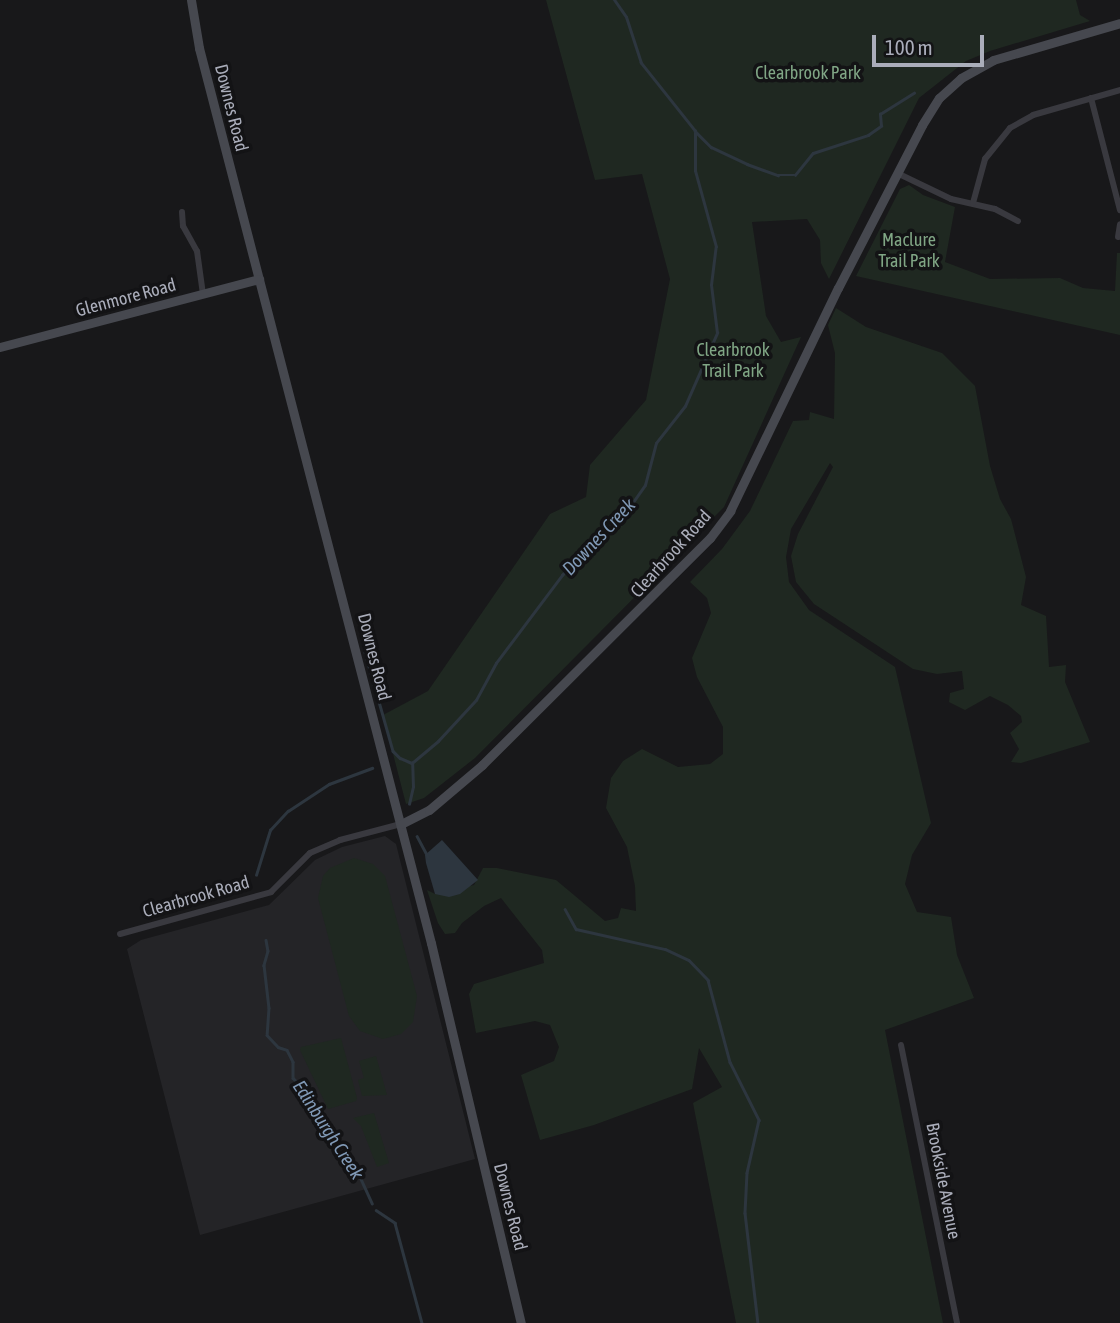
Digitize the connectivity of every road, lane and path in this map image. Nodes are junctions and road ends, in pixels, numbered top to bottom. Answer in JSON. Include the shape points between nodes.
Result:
{"nodes":[{"id":1,"x":191,"y":0,"type":"edge"},
{"id":2,"x":1120,"y":23,"type":"edge"},
{"id":3,"x":1120,"y":90,"type":"edge"},
{"id":4,"x":1091,"y":98,"type":"junction"},
{"id":5,"x":897,"y":173,"type":"junction"},
{"id":6,"x":973,"y":203,"type":"junction"},
{"id":7,"x":1120,"y":210,"type":"edge"},
{"id":8,"x":182,"y":212,"type":"dead end"},
{"id":9,"x":1018,"y":221,"type":"dead end"},
{"id":10,"x":1120,"y":224,"type":"edge"},
{"id":11,"x":1118,"y":237,"type":"dead end"},
{"id":12,"x":259,"y":279,"type":"junction"},
{"id":13,"x":203,"y":294,"type":"junction"},
{"id":14,"x":0,"y":347,"type":"edge"},
{"id":15,"x":401,"y":824,"type":"junction"},
{"id":16,"x":120,"y":934,"type":"dead end"},
{"id":17,"x":901,"y":1045,"type":"dead end"},
{"id":18,"x":521,"y":1323,"type":"edge"},
{"id":19,"x":957,"y":1323,"type":"edge"}],
"edges":[{"from":1,"to":12,"type":"main road","name":"Downes Road","via":[[199,48]]},
{"from":2,"to":5,"type":"main road","name":"Clearbrook Road","via":[[992,60],[971,72],[930,110]]},
{"from":3,"to":4,"type":"street"},
{"from":4,"to":6,"type":"street","via":[[1033,115],[1010,128],[985,159]]},
{"from":4,"to":7,"type":"street"},
{"from":5,"to":6,"type":"street","via":[[951,200]]},
{"from":5,"to":15,"type":"main road","name":"Clearbrook Road","via":[[741,491],[710,538],[482,765],[429,810]]},
{"from":6,"to":9,"type":"street"},
{"from":8,"to":13,"type":"street","via":[[183,226],[197,251]]},
{"from":10,"to":11,"type":"street"},
{"from":12,"to":13,"type":"main road","name":"Glenmore Road"},
{"from":12,"to":15,"type":"main road","name":"Downes Road"},
{"from":13,"to":14,"type":"main road","name":"Glenmore Road"},
{"from":15,"to":16,"type":"street","name":"Clearbrook Road","via":[[310,853],[271,892]]},
{"from":15,"to":18,"type":"main road","name":"Downes Road"},
{"from":17,"to":19,"type":"street","name":"Brookside Avenue"}]}
